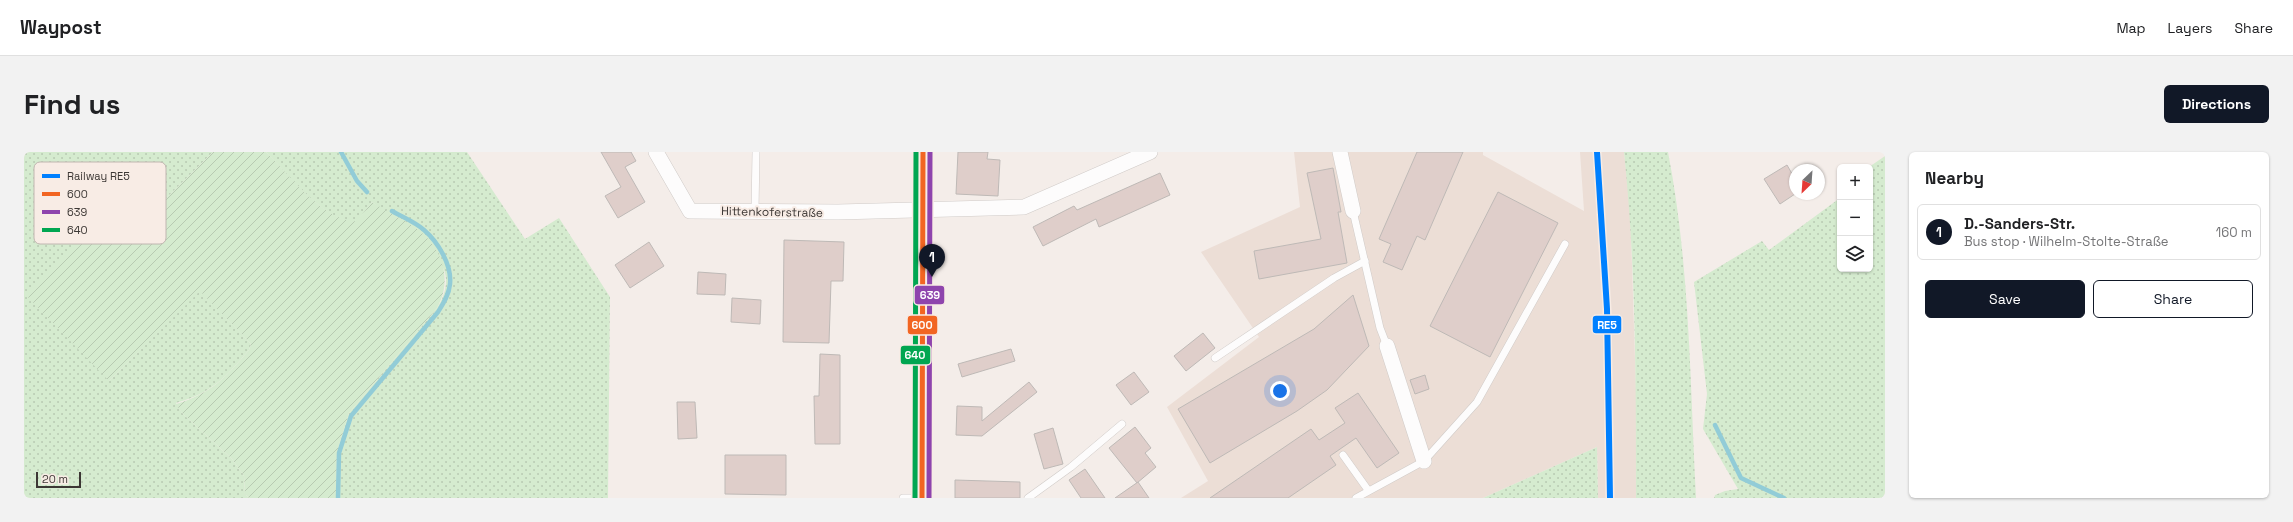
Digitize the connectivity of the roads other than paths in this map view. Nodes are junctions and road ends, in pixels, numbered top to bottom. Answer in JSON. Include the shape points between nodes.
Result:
{"nodes":[{"id":1,"x":656,"y":152,"type":"edge"},
{"id":2,"x":756,"y":152,"type":"edge"},
{"id":3,"x":923,"y":152,"type":"edge"},
{"id":4,"x":1150,"y":152,"type":"edge"},
{"id":5,"x":1340,"y":152,"type":"edge"},
{"id":6,"x":922,"y":210,"type":"junction"},
{"id":7,"x":1353,"y":210,"type":"joint"},
{"id":8,"x":755,"y":211,"type":"junction"},
{"id":9,"x":1565,"y":244,"type":"dead end"},
{"id":10,"x":1365,"y":261,"type":"junction"},
{"id":11,"x":1386,"y":346,"type":"joint"},
{"id":12,"x":1215,"y":358,"type":"dead end"},
{"id":13,"x":1122,"y":424,"type":"dead end"},
{"id":14,"x":1343,"y":455,"type":"dead end"},
{"id":15,"x":1424,"y":461,"type":"junction"},
{"id":16,"x":1368,"y":490,"type":"junction"},
{"id":17,"x":903,"y":498,"type":"edge"},
{"id":18,"x":913,"y":498,"type":"edge"},
{"id":19,"x":922,"y":498,"type":"edge"},
{"id":20,"x":1028,"y":498,"type":"edge"},
{"id":21,"x":1356,"y":498,"type":"edge"}],
"edges":[{"from":1,"to":8,"type":"street","name":"Hittenkoferstraße","via":[[690,211]]},
{"from":2,"to":8,"type":"lane"},
{"from":3,"to":6,"type":"street"},
{"from":4,"to":6,"type":"street","name":"Hittenkoferstraße","via":[[1024,208]]},
{"from":5,"to":7,"type":"street"},
{"from":6,"to":8,"type":"street","name":"Hittenkoferstraße"},
{"from":6,"to":19,"type":"street"},
{"from":7,"to":10,"type":"lane"},
{"from":9,"to":15,"type":"lane","via":[[1477,402]]},
{"from":10,"to":11,"type":"lane"},
{"from":10,"to":12,"type":"lane","via":[[1334,278]]},
{"from":11,"to":15,"type":"street"},
{"from":13,"to":20,"type":"lane","via":[[1071,467]]},
{"from":14,"to":16,"type":"lane"},
{"from":15,"to":16,"type":"lane"},
{"from":16,"to":21,"type":"lane"},
{"from":17,"to":18,"type":"lane"}]}
